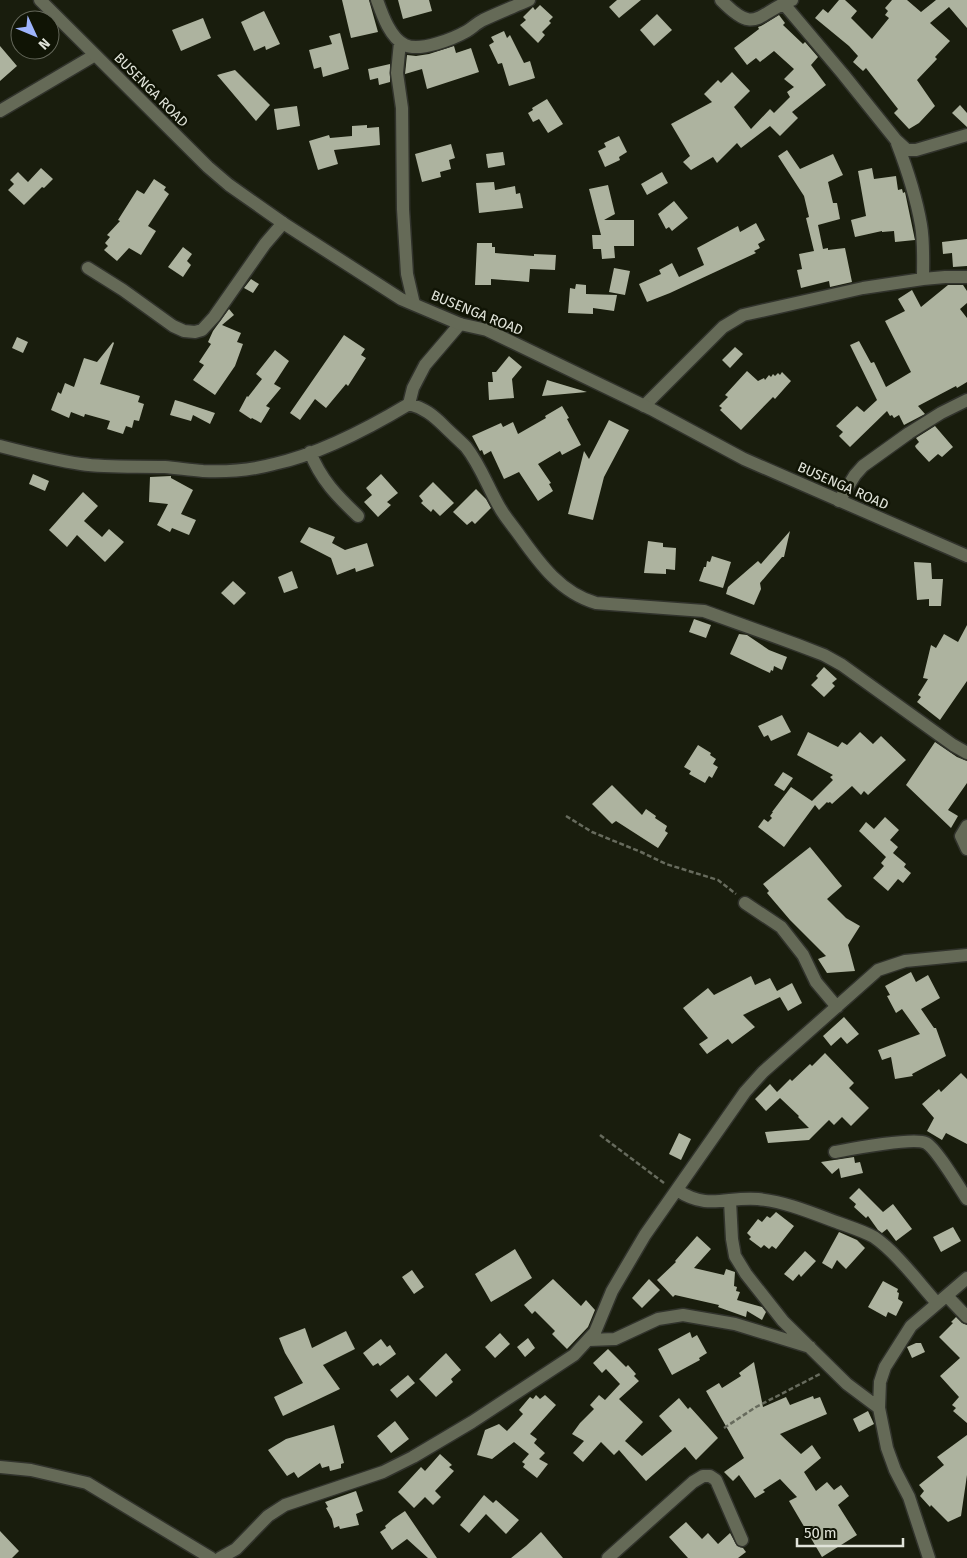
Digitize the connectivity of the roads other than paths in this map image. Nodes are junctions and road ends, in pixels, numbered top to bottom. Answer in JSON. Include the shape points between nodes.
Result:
{"nodes":[{"id":1,"x":40,"y":0,"type":"edge"},
{"id":2,"x":377,"y":0,"type":"edge"},
{"id":3,"x":528,"y":0,"type":"edge"},
{"id":4,"x":721,"y":0,"type":"edge"},
{"id":5,"x":788,"y":2,"type":"edge"},
{"id":6,"x":400,"y":42,"type":"junction"},
{"id":7,"x":95,"y":55,"type":"junction"},
{"id":8,"x":0,"y":111,"type":"edge"},
{"id":9,"x":967,"y":135,"type":"edge"},
{"id":10,"x":896,"y":140,"type":"junction"},
{"id":11,"x":284,"y":223,"type":"junction"},
{"id":12,"x":88,"y":268,"type":"dead end"},
{"id":13,"x":967,"y":277,"type":"edge"},
{"id":14,"x":923,"y":279,"type":"junction"},
{"id":15,"x":414,"y":304,"type":"junction"},
{"id":16,"x":460,"y":324,"type":"junction"},
{"id":17,"x":967,"y":400,"type":"edge"},
{"id":18,"x":409,"y":404,"type":"junction"},
{"id":19,"x":644,"y":406,"type":"junction"},
{"id":20,"x":0,"y":446,"type":"edge"},
{"id":21,"x":310,"y":452,"type":"junction"},
{"id":22,"x":840,"y":501,"type":"junction"},
{"id":23,"x":358,"y":516,"type":"dead end"},
{"id":24,"x":967,"y":556,"type":"edge"},
{"id":25,"x":967,"y":752,"type":"edge"},
{"id":26,"x":967,"y":826,"type":"edge"},
{"id":27,"x":967,"y":849,"type":"edge"},
{"id":28,"x":745,"y":903,"type":"road end"},
{"id":29,"x":967,"y":955,"type":"edge"},
{"id":30,"x":837,"y":1007,"type":"junction"},
{"id":31,"x":835,"y":1152,"type":"dead end"},
{"id":32,"x":676,"y":1191,"type":"junction"},
{"id":33,"x":967,"y":1199,"type":"edge"},
{"id":34,"x":730,"y":1201,"type":"junction"},
{"id":35,"x":967,"y":1278,"type":"edge"},
{"id":36,"x":942,"y":1299,"type":"junction"},
{"id":37,"x":967,"y":1317,"type":"edge"},
{"id":38,"x":589,"y":1340,"type":"junction"},
{"id":39,"x":811,"y":1347,"type":"junction"},
{"id":40,"x":879,"y":1408,"type":"junction"},
{"id":41,"x":0,"y":1467,"type":"edge"},
{"id":42,"x":742,"y":1540,"type":"dead end"},
{"id":43,"x":211,"y":1558,"type":"edge"},
{"id":44,"x":220,"y":1558,"type":"edge"},
{"id":45,"x":608,"y":1558,"type":"edge"},
{"id":46,"x":929,"y":1558,"type":"edge"}],
"edges":[{"from":1,"to":7,"type":"street","name":"BUSENGA ROAD"},
{"from":2,"to":6,"type":"street","via":[[392,33]]},
{"from":3,"to":6,"type":"street","via":[[434,45],[407,46]]},
{"from":4,"to":5,"type":"street","via":[[741,18],[751,21]]},
{"from":5,"to":10,"type":"street"},
{"from":6,"to":15,"type":"street","via":[[397,74],[402,108],[403,209],[407,274]]},
{"from":7,"to":8,"type":"street"},
{"from":7,"to":11,"type":"street","name":"BUSENGA ROAD","via":[[208,168]]},
{"from":9,"to":10,"type":"street","via":[[916,150],[907,150]]},
{"from":10,"to":14,"type":"street","via":[[918,206]]},
{"from":11,"to":12,"type":"street","via":[[265,244],[214,317],[202,330],[195,332],[173,326]]},
{"from":11,"to":15,"type":"street","name":"BUSENGA ROAD"},
{"from":13,"to":14,"type":"street"},
{"from":14,"to":19,"type":"street","via":[[863,288],[743,314],[723,328]]},
{"from":15,"to":16,"type":"street","name":"BUSENGA ROAD"},
{"from":16,"to":18,"type":"street","via":[[425,364]]},
{"from":16,"to":19,"type":"street","name":"BUSENGA ROAD","via":[[487,330]]},
{"from":17,"to":22,"type":"street","via":[[941,412],[863,466]]},
{"from":18,"to":21,"type":"street","via":[[369,427]]},
{"from":18,"to":25,"type":"street","via":[[430,413],[465,446],[500,508],[542,566],[572,594],[596,603],[704,611],[798,644],[842,666]]},
{"from":19,"to":22,"type":"street","name":"BUSENGA ROAD","via":[[744,459]]},
{"from":20,"to":21,"type":"street","via":[[82,464],[205,471],[276,464]]},
{"from":21,"to":23,"type":"street","via":[[324,481]]},
{"from":22,"to":24,"type":"street","name":"BUSENGA ROAD"},
{"from":26,"to":27,"type":"street","via":[[961,836]]},
{"from":28,"to":30,"type":"street","via":[[781,927],[803,954],[816,982]]},
{"from":29,"to":30,"type":"street","via":[[905,961],[878,970]]},
{"from":30,"to":32,"type":"street","via":[[745,1092]]},
{"from":31,"to":33,"type":"street","via":[[926,1143],[935,1151]]},
{"from":32,"to":34,"type":"street","via":[[698,1201]]},
{"from":32,"to":38,"type":"street","via":[[612,1291]]},
{"from":34,"to":36,"type":"street","via":[[756,1199],[780,1202],[873,1237]]},
{"from":34,"to":39,"type":"street","via":[[735,1256],[783,1321]]},
{"from":35,"to":36,"type":"street"},
{"from":36,"to":37,"type":"street"},
{"from":36,"to":40,"type":"street","via":[[911,1326],[895,1348],[880,1382]]},
{"from":38,"to":39,"type":"street","via":[[615,1339],[658,1319],[683,1315],[734,1324]]},
{"from":38,"to":44,"type":"street","via":[[574,1355],[413,1458],[383,1472],[286,1505],[268,1516],[236,1548]]},
{"from":39,"to":40,"type":"street","via":[[847,1384]]},
{"from":40,"to":46,"type":"street","via":[[892,1462],[909,1496]]},
{"from":41,"to":43,"type":"street","via":[[31,1470],[87,1483]]},
{"from":42,"to":45,"type":"street","via":[[716,1480],[703,1476]]}]}
